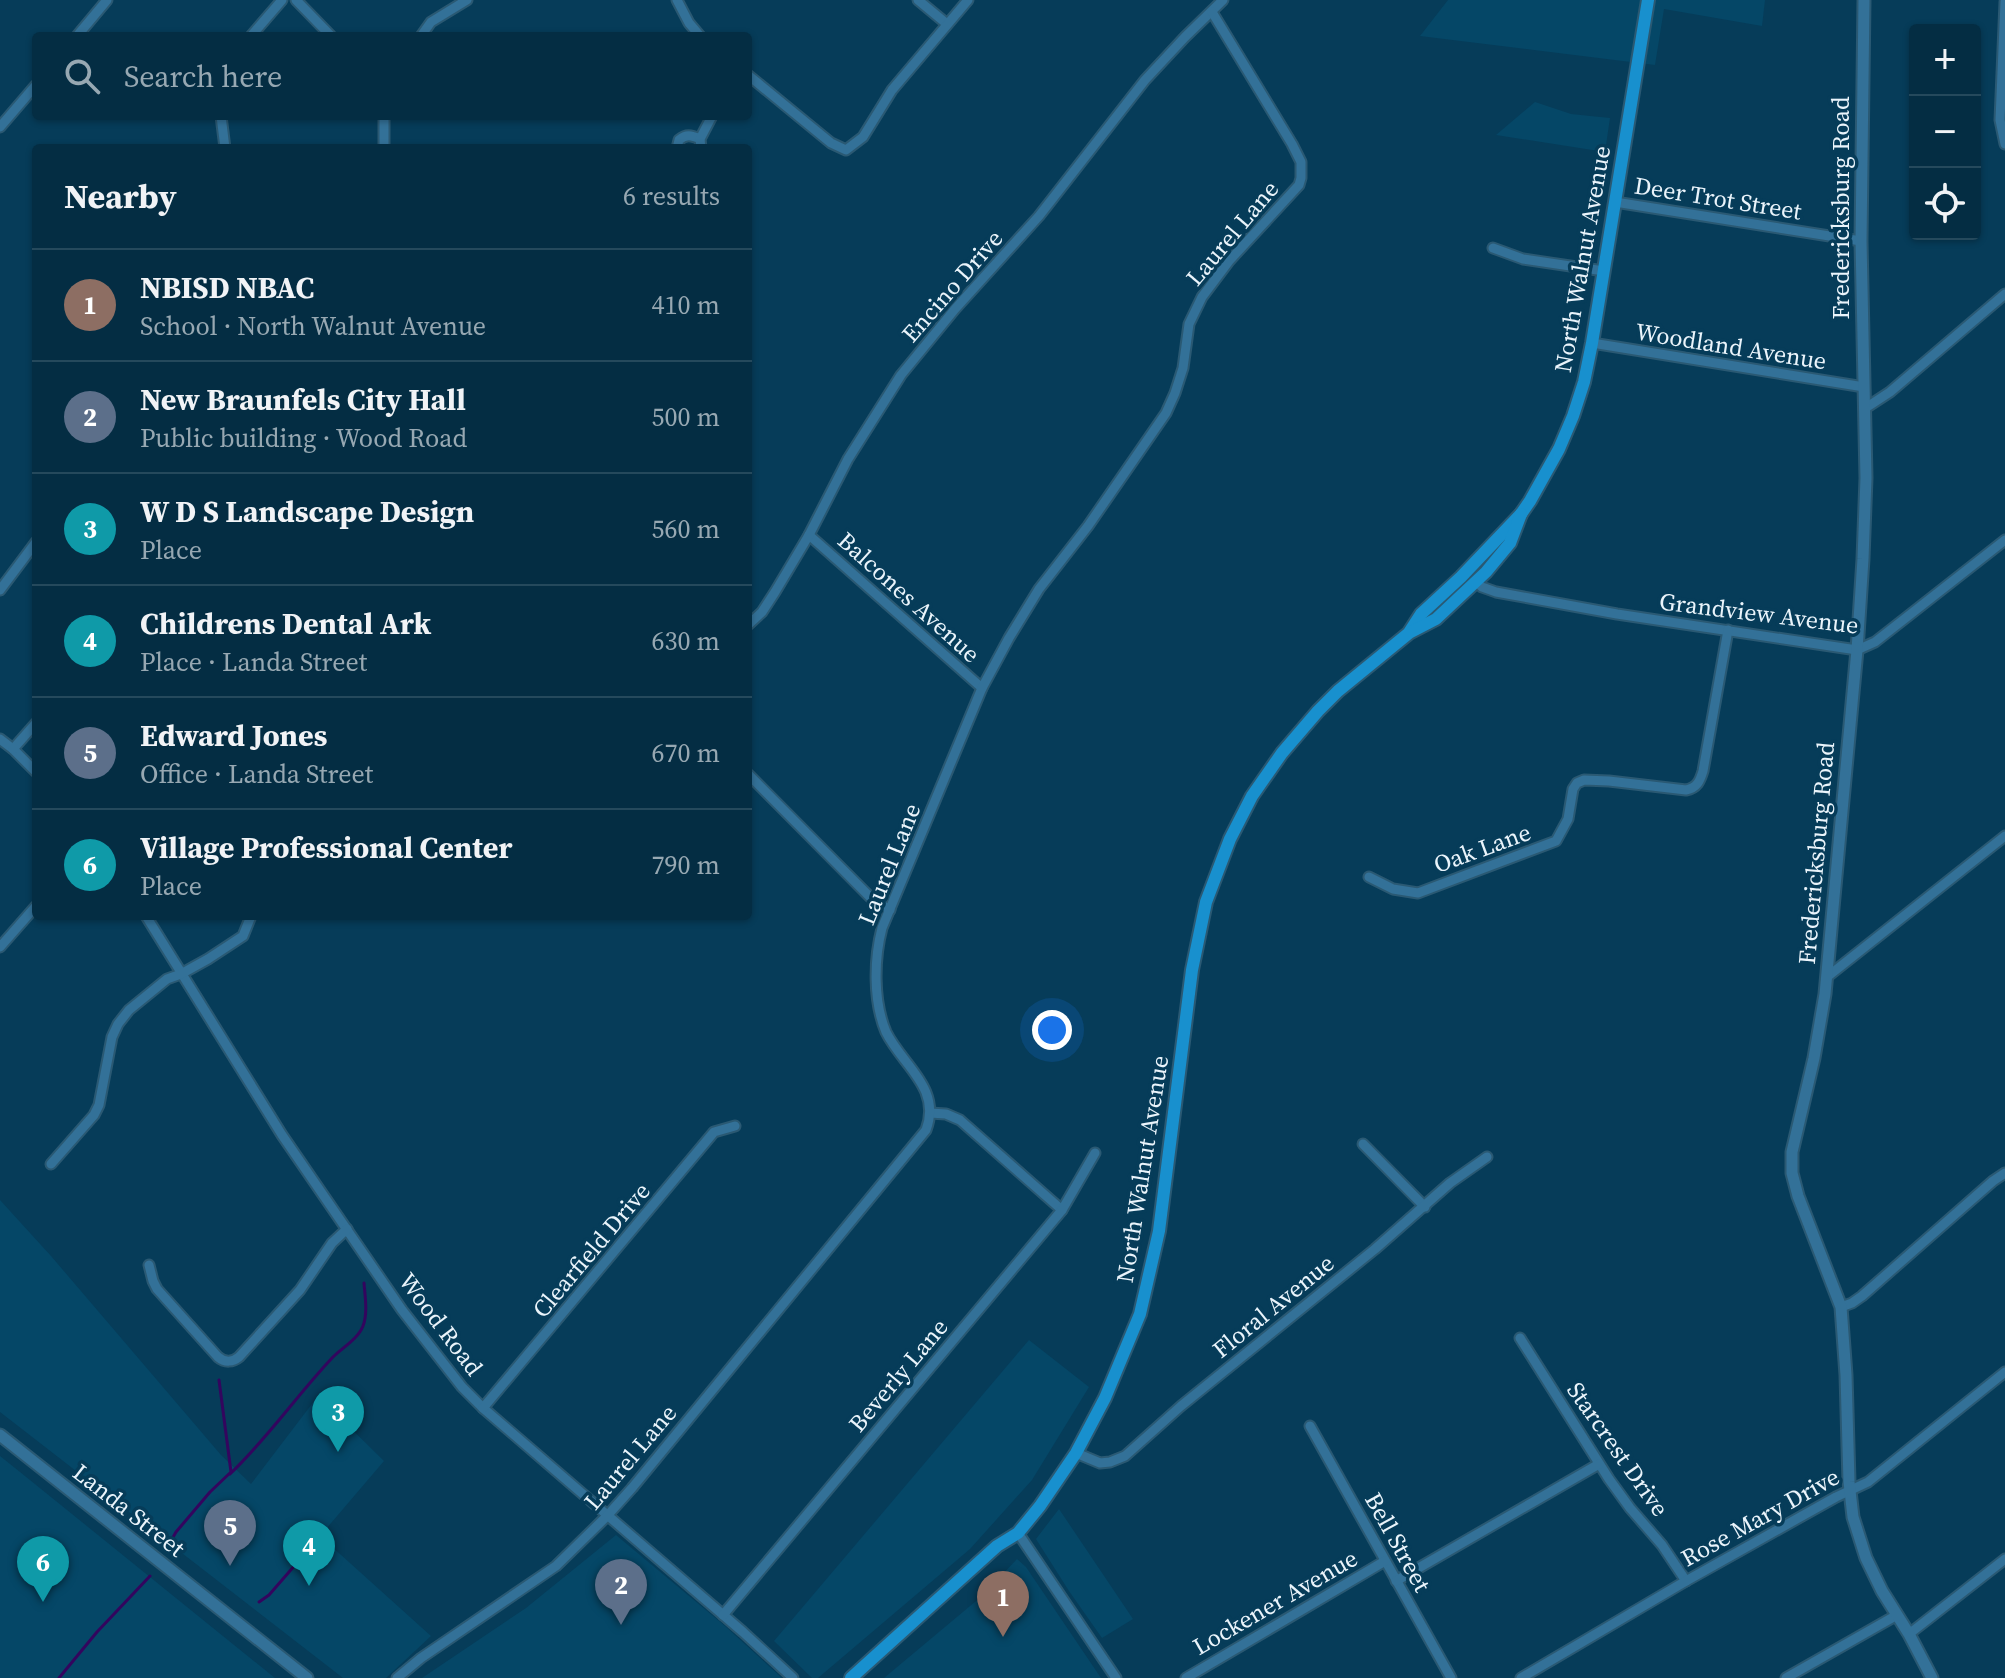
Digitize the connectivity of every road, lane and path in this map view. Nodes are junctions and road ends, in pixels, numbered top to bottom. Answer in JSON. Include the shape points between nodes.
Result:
{"nodes":[{"id":1,"x":107,"y":0,"type":"edge"},
{"id":2,"x":282,"y":0,"type":"edge"},
{"id":3,"x":296,"y":0,"type":"edge"},
{"id":4,"x":467,"y":0,"type":"edge"},
{"id":5,"x":677,"y":0,"type":"edge"},
{"id":6,"x":918,"y":0,"type":"edge"},
{"id":7,"x":968,"y":0,"type":"edge"},
{"id":8,"x":1223,"y":0,"type":"edge"},
{"id":9,"x":1648,"y":0,"type":"edge"},
{"id":10,"x":1864,"y":0,"type":"edge"},
{"id":11,"x":2005,"y":2,"type":"edge"},
{"id":12,"x":1212,"y":12,"type":"junction"},
{"id":13,"x":947,"y":24,"type":"junction"},
{"id":14,"x":80,"y":32,"type":"edge"},
{"id":15,"x":254,"y":32,"type":"edge"},
{"id":16,"x":327,"y":32,"type":"edge"},
{"id":17,"x":424,"y":32,"type":"edge"},
{"id":18,"x":697,"y":32,"type":"edge"},
{"id":19,"x":752,"y":78,"type":"edge"},
{"id":20,"x":32,"y":90,"type":"edge"},
{"id":21,"x":222,"y":120,"type":"edge"},
{"id":22,"x":384,"y":120,"type":"edge"},
{"id":23,"x":710,"y":120,"type":"edge"},
{"id":24,"x":0,"y":127,"type":"edge"},
{"id":25,"x":700,"y":143,"type":"edge"},
{"id":26,"x":224,"y":144,"type":"edge"},
{"id":27,"x":384,"y":144,"type":"edge"},
{"id":28,"x":678,"y":144,"type":"edge"},
{"id":29,"x":2005,"y":144,"type":"edge"},
{"id":30,"x":1615,"y":202,"type":"junction"},
{"id":31,"x":1861,"y":241,"type":"junction"},
{"id":32,"x":1493,"y":248,"type":"dead end"},
{"id":33,"x":1604,"y":271,"type":"junction"},
{"id":34,"x":2005,"y":294,"type":"edge"},
{"id":35,"x":1592,"y":343,"type":"junction"},
{"id":36,"x":1864,"y":387,"type":"junction"},
{"id":37,"x":1864,"y":409,"type":"junction"},
{"id":38,"x":1521,"y":514,"type":"junction"},
{"id":39,"x":809,"y":535,"type":"junction"},
{"id":40,"x":2005,"y":540,"type":"edge"},
{"id":41,"x":32,"y":547,"type":"edge"},
{"id":42,"x":1476,"y":582,"type":"junction"},
{"id":43,"x":0,"y":590,"type":"edge"},
{"id":44,"x":752,"y":621,"type":"edge"},
{"id":45,"x":1728,"y":630,"type":"junction"},
{"id":46,"x":1409,"y":633,"type":"junction"},
{"id":47,"x":1857,"y":650,"type":"junction"},
{"id":48,"x":982,"y":688,"type":"junction"},
{"id":49,"x":32,"y":728,"type":"edge"},
{"id":50,"x":0,"y":739,"type":"edge"},
{"id":51,"x":13,"y":749,"type":"junction"},
{"id":52,"x":32,"y":768,"type":"edge"},
{"id":53,"x":752,"y":778,"type":"edge"},
{"id":54,"x":2005,"y":836,"type":"edge"},
{"id":55,"x":1369,"y":877,"type":"dead end"},
{"id":56,"x":890,"y":910,"type":"junction"},
{"id":57,"x":32,"y":911,"type":"edge"},
{"id":58,"x":148,"y":920,"type":"edge"},
{"id":59,"x":249,"y":920,"type":"edge"},
{"id":60,"x":0,"y":947,"type":"edge"},
{"id":61,"x":181,"y":974,"type":"junction"},
{"id":62,"x":1827,"y":977,"type":"junction"},
{"id":63,"x":930,"y":1113,"type":"junction"},
{"id":64,"x":735,"y":1126,"type":"dead end"},
{"id":65,"x":1363,"y":1144,"type":"dead end"},
{"id":66,"x":1095,"y":1153,"type":"dead end"},
{"id":67,"x":1487,"y":1157,"type":"dead end"},
{"id":68,"x":51,"y":1164,"type":"dead end"},
{"id":69,"x":2005,"y":1173,"type":"edge"},
{"id":70,"x":1425,"y":1207,"type":"junction"},
{"id":71,"x":1062,"y":1210,"type":"junction"},
{"id":72,"x":347,"y":1229,"type":"junction"},
{"id":73,"x":149,"y":1265,"type":"dead end"},
{"id":74,"x":1841,"y":1307,"type":"junction"},
{"id":75,"x":1520,"y":1338,"type":"dead end"},
{"id":76,"x":2005,"y":1372,"type":"edge"},
{"id":77,"x":483,"y":1408,"type":"junction"},
{"id":78,"x":1310,"y":1426,"type":"dead end"},
{"id":79,"x":0,"y":1435,"type":"edge"},
{"id":80,"x":1076,"y":1453,"type":"junction"},
{"id":81,"x":1599,"y":1464,"type":"junction"},
{"id":82,"x":1850,"y":1490,"type":"junction"},
{"id":83,"x":607,"y":1516,"type":"junction"},
{"id":84,"x":1018,"y":1533,"type":"junction"},
{"id":85,"x":2005,"y":1559,"type":"edge"},
{"id":86,"x":1385,"y":1561,"type":"junction"},
{"id":87,"x":1396,"y":1581,"type":"junction"},
{"id":88,"x":1686,"y":1581,"type":"junction"},
{"id":89,"x":723,"y":1615,"type":"junction"},
{"id":90,"x":1897,"y":1615,"type":"junction"},
{"id":91,"x":1909,"y":1634,"type":"junction"},
{"id":92,"x":307,"y":1678,"type":"edge"},
{"id":93,"x":397,"y":1678,"type":"edge"},
{"id":94,"x":793,"y":1678,"type":"edge"},
{"id":95,"x":851,"y":1678,"type":"edge"},
{"id":96,"x":1116,"y":1678,"type":"edge"},
{"id":97,"x":1186,"y":1678,"type":"edge"},
{"id":98,"x":1451,"y":1678,"type":"edge"},
{"id":99,"x":1521,"y":1678,"type":"edge"},
{"id":100,"x":1786,"y":1678,"type":"edge"},
{"id":101,"x":1932,"y":1678,"type":"edge"}],
"edges":[{"from":1,"to":14,"type":"street"},
{"from":2,"to":15,"type":"street"},
{"from":3,"to":16,"type":"street"},
{"from":4,"to":17,"type":"street"},
{"from":5,"to":18,"type":"street"},
{"from":6,"to":13,"type":"street"},
{"from":7,"to":13,"type":"street"},
{"from":8,"to":12,"type":"street","name":"Encino Drive"},
{"from":9,"to":30,"type":"main road","name":"North Walnut Avenue"},
{"from":10,"to":31,"type":"street","name":"Fredericksburg Road"},
{"from":11,"to":29,"type":"street","via":[[2000,120]]},
{"from":12,"to":39,"type":"street","name":"Encino Drive","via":[[1145,80],[1039,216],[901,375],[848,459]]},
{"from":12,"to":48,"type":"street","name":"Laurel Lane","via":[[1297,153],[1299,185],[1202,297],[1189,324],[1179,381],[1166,413],[1039,589]]},
{"from":13,"to":19,"type":"street","via":[[892,90],[863,137],[846,150]]},
{"from":20,"to":24,"type":"street"},
{"from":21,"to":26,"type":"street"},
{"from":22,"to":27,"type":"street"},
{"from":23,"to":25,"type":"street"},
{"from":25,"to":28,"type":"street","via":[[692,135]]},
{"from":30,"to":31,"type":"street","name":"Deer Trot Street"},
{"from":30,"to":33,"type":"main road","name":"North Walnut Avenue"},
{"from":31,"to":36,"type":"street","name":"Fredericksburg Road"},
{"from":32,"to":33,"type":"street","via":[[1523,259]]},
{"from":33,"to":35,"type":"main road","name":"North Walnut Avenue"},
{"from":34,"to":37,"type":"street"},
{"from":35,"to":36,"type":"street","name":"Woodland Avenue"},
{"from":35,"to":38,"type":"main road","name":"North Walnut Avenue","via":[[1573,416]]},
{"from":36,"to":37,"type":"street","name":"Fredericksburg Road"},
{"from":37,"to":47,"type":"street","name":"Fredericksburg Road","via":[[1866,478]]},
{"from":38,"to":42,"type":"main road","name":"North Walnut Avenue","via":[[1510,543]]},
{"from":38,"to":46,"type":"main road","name":"North Walnut Avenue","via":[[1426,608]]},
{"from":39,"to":44,"type":"street","name":"Encino Drive"},
{"from":39,"to":48,"type":"street","name":"Balcones Avenue"},
{"from":40,"to":47,"type":"street","name":"Grandview Avenue","via":[[1875,642]]},
{"from":41,"to":43,"type":"street"},
{"from":42,"to":45,"type":"street","name":"Grandview Avenue","via":[[1496,592]]},
{"from":42,"to":46,"type":"main road","name":"North Walnut Avenue","via":[[1436,619]]},
{"from":45,"to":47,"type":"street","name":"Grandview Avenue"},
{"from":45,"to":55,"type":"street","name":"Oak Lane","via":[[1703,771],[1695,787],[1584,780],[1573,789],[1568,819],[1556,841],[1418,893]]},
{"from":46,"to":80,"type":"main road","name":"North Walnut Avenue","via":[[1338,691],[1289,744],[1252,796],[1217,869],[1192,970],[1165,1190],[1147,1286],[1130,1342]]},
{"from":47,"to":62,"type":"street","name":"Fredericksburg Road"},
{"from":48,"to":56,"type":"street","name":"Laurel Lane"},
{"from":49,"to":51,"type":"street"},
{"from":50,"to":51,"type":"street"},
{"from":51,"to":52,"type":"street"},
{"from":53,"to":56,"type":"street","via":[[862,890]]},
{"from":54,"to":62,"type":"street"},
{"from":56,"to":63,"type":"street","name":"Laurel Lane","via":[[877,953],[880,1013],[894,1046],[924,1088]]},
{"from":57,"to":60,"type":"street"},
{"from":58,"to":61,"type":"street","name":"Wood Road"},
{"from":59,"to":61,"type":"street","via":[[243,936]]},
{"from":61,"to":68,"type":"street","via":[[140,999],[118,1024],[99,1105]]},
{"from":61,"to":72,"type":"street","name":"Wood Road"},
{"from":62,"to":74,"type":"street","name":"Fredericksburg Road","via":[[1791,1168]]},
{"from":63,"to":71,"type":"street","via":[[960,1120]]},
{"from":63,"to":83,"type":"street","name":"Laurel Lane","via":[[918,1140]]},
{"from":64,"to":77,"type":"street","name":"Clearfield Drive","via":[[714,1132]]},
{"from":65,"to":70,"type":"street"},
{"from":66,"to":71,"type":"street","name":"Beverly Lane"},
{"from":67,"to":70,"type":"street","name":"Floral Avenue"},
{"from":69,"to":74,"type":"street","via":[[1862,1296]]},
{"from":70,"to":80,"type":"street","name":"Floral Avenue","via":[[1125,1456],[1100,1463]]},
{"from":71,"to":89,"type":"street","name":"Beverly Lane"},
{"from":72,"to":73,"type":"street","via":[[300,1290],[233,1361],[218,1357],[157,1289]]},
{"from":72,"to":77,"type":"street","name":"Wood Road","via":[[429,1346]]},
{"from":74,"to":82,"type":"street","name":"Fredericksburg Road"},
{"from":75,"to":81,"type":"street","name":"Starcrest Drive"},
{"from":76,"to":82,"type":"street","name":"Rose Mary Drive","via":[[1868,1482]]},
{"from":77,"to":83,"type":"street","name":"Wood Road"},
{"from":78,"to":86,"type":"street","name":"Bell Street"},
{"from":79,"to":92,"type":"street","name":"Landa Street"},
{"from":80,"to":84,"type":"main road","name":"North Walnut Avenue"},
{"from":81,"to":87,"type":"street"},
{"from":81,"to":88,"type":"street","name":"Starcrest Drive"},
{"from":82,"to":88,"type":"street","name":"Rose Mary Drive"},
{"from":82,"to":90,"type":"street","name":"Fredericksburg Road","via":[[1859,1540]]},
{"from":83,"to":89,"type":"street","name":"Wood Road"},
{"from":83,"to":93,"type":"street","name":"Laurel Lane","via":[[556,1566]]},
{"from":84,"to":95,"type":"main road","name":"North Walnut Avenue"},
{"from":84,"to":96,"type":"street"},
{"from":85,"to":91,"type":"street"},
{"from":86,"to":87,"type":"street","name":"Bell Street"},
{"from":86,"to":97,"type":"street","name":"Lockener Avenue"},
{"from":87,"to":98,"type":"street","name":"Bell Street"},
{"from":88,"to":99,"type":"street","name":"Rose Mary Drive"},
{"from":89,"to":94,"type":"street","name":"Wood Road"},
{"from":90,"to":91,"type":"street","name":"Fredericksburg Road"},
{"from":90,"to":100,"type":"street"},
{"from":91,"to":101,"type":"street","name":"Fredericksburg Road"}]}
